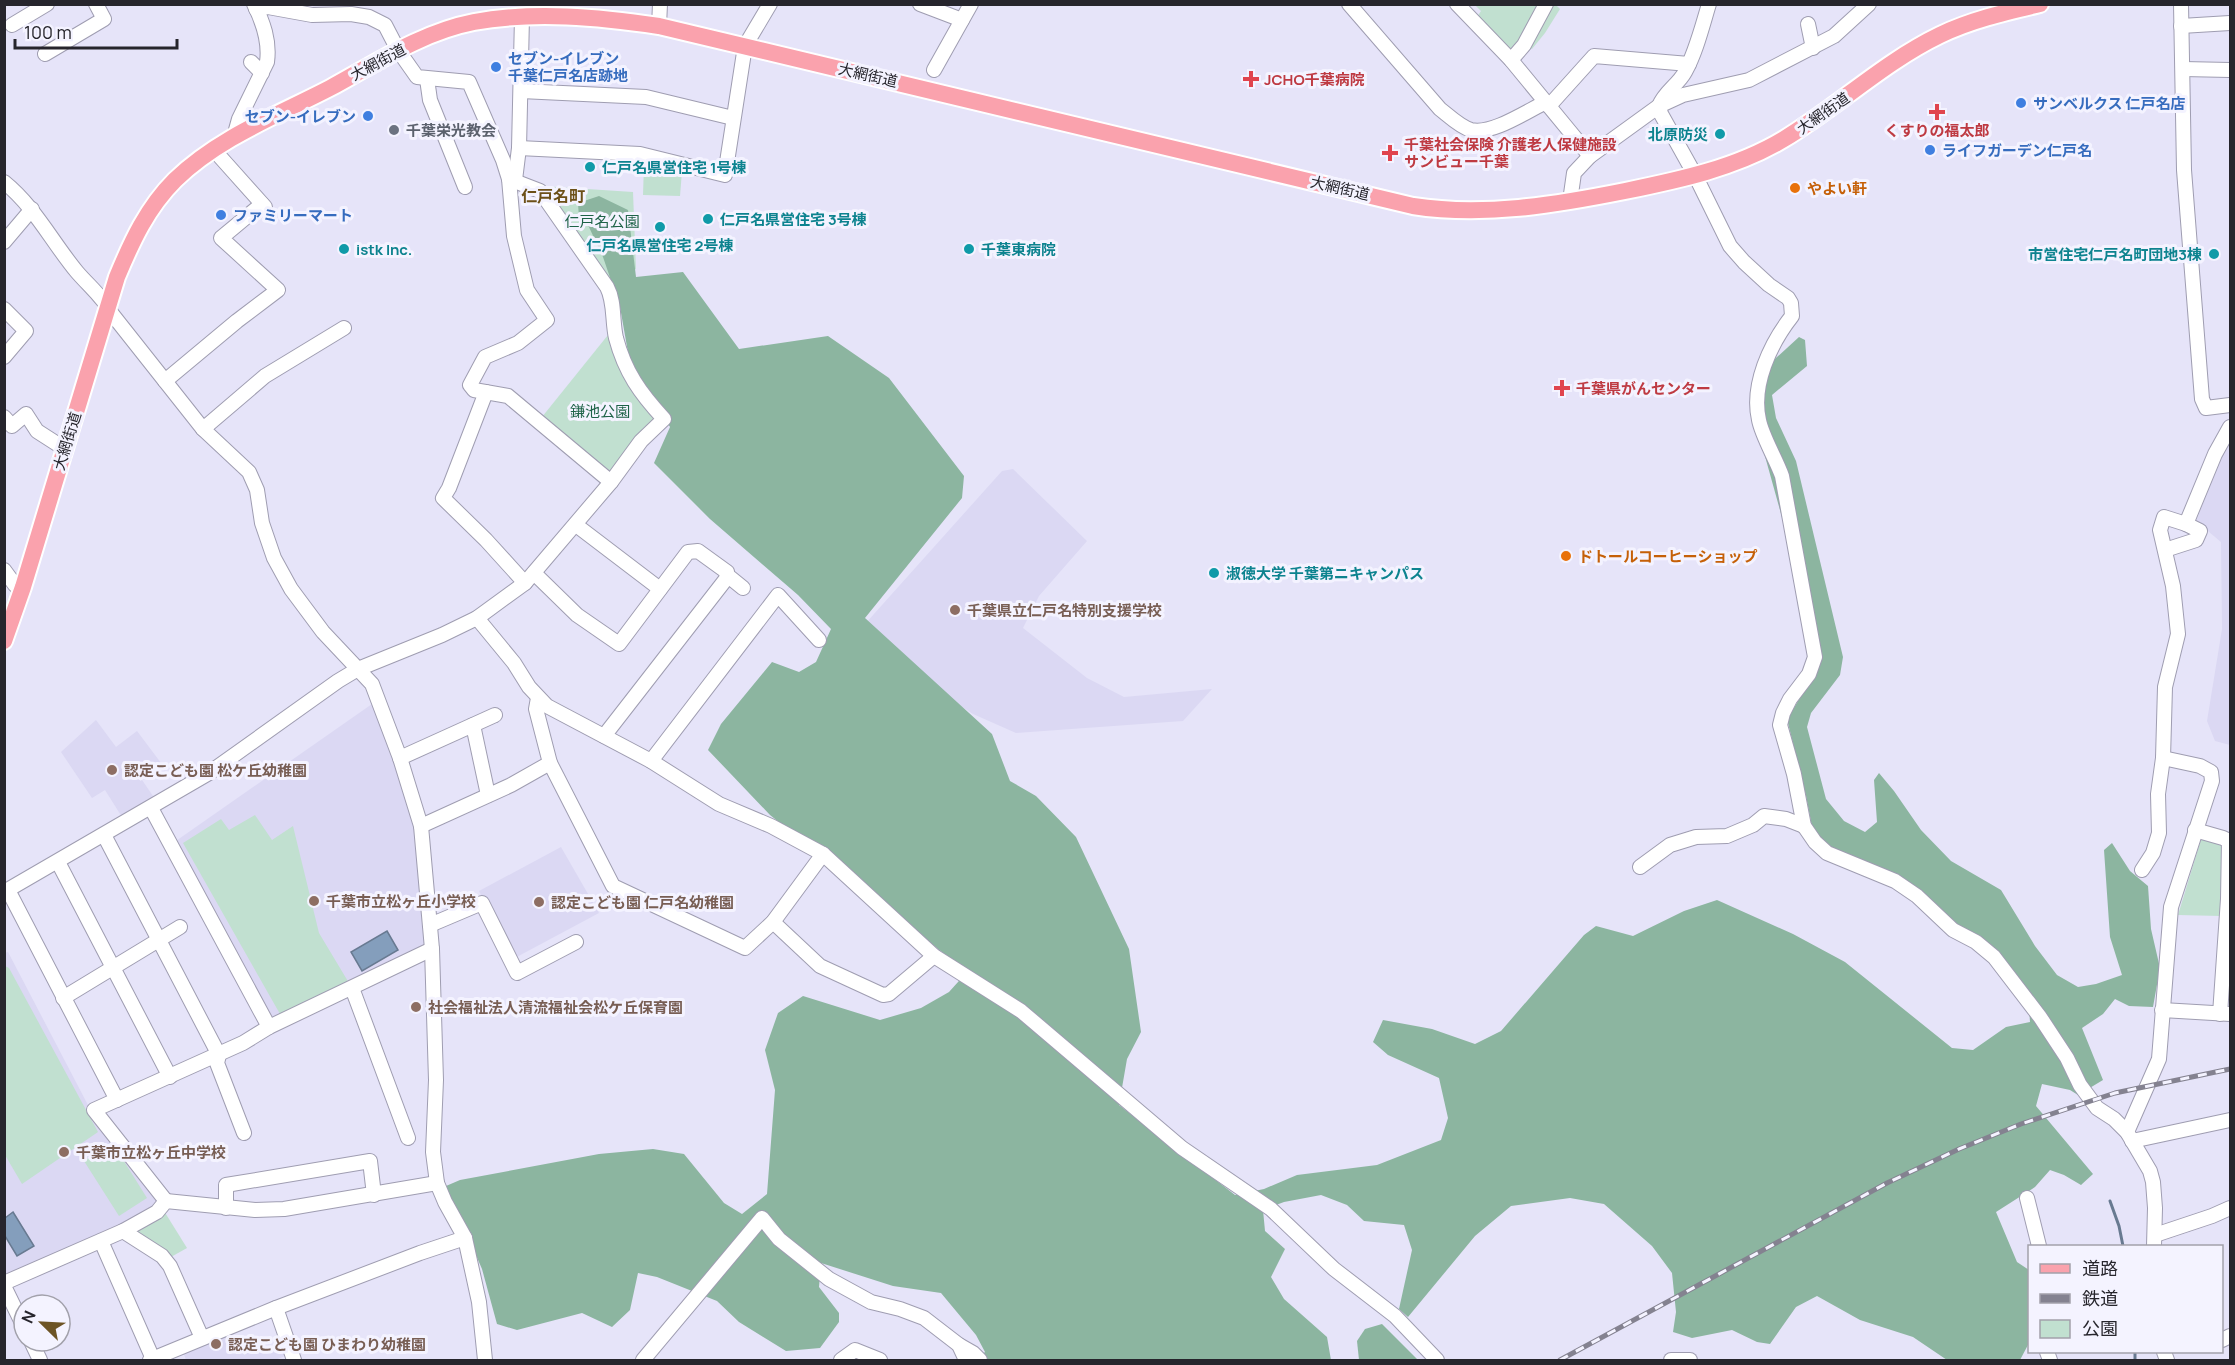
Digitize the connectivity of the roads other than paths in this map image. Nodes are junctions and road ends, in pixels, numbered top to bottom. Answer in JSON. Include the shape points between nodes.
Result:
{"nodes":[{"id":1,"x":47,"y":4,"type":"edge"},
{"id":2,"x":96,"y":4,"type":"edge"},
{"id":3,"x":660,"y":4,"type":"edge"},
{"id":4,"x":770,"y":4,"type":"edge"},
{"id":5,"x":971,"y":4,"type":"edge"},
{"id":6,"x":1349,"y":4,"type":"edge"},
{"id":7,"x":1457,"y":4,"type":"edge"},
{"id":8,"x":1546,"y":4,"type":"edge"},
{"id":9,"x":1709,"y":4,"type":"edge"},
{"id":10,"x":1869,"y":4,"type":"edge"},
{"id":11,"x":2040,"y":4,"type":"edge"},
{"id":12,"x":2181,"y":4,"type":"edge"},
{"id":13,"x":926,"y":5,"type":"edge"},
{"id":14,"x":255,"y":7,"type":"edge"},
{"id":15,"x":1854,"y":11,"type":"edge"},
{"id":16,"x":522,"y":17,"type":"junction"},
{"id":17,"x":962,"y":20,"type":"junction"},
{"id":18,"x":2230,"y":23,"type":"edge"},
{"id":19,"x":1808,"y":24,"type":"dead end"},
{"id":20,"x":12,"y":25,"type":"dead end"},
{"id":21,"x":659,"y":26,"type":"junction"},
{"id":22,"x":2181,"y":26,"type":"junction"},
{"id":23,"x":745,"y":46,"type":"junction"},
{"id":24,"x":1813,"y":48,"type":"junction"},
{"id":25,"x":398,"y":50,"type":"junction"},
{"id":26,"x":45,"y":54,"type":"dead end"},
{"id":27,"x":1511,"y":60,"type":"junction"},
{"id":28,"x":251,"y":62,"type":"dead end"},
{"id":29,"x":1689,"y":64,"type":"junction"},
{"id":30,"x":2183,"y":69,"type":"junction"},
{"id":31,"x":934,"y":70,"type":"dead end"},
{"id":32,"x":2230,"y":70,"type":"edge"},
{"id":33,"x":262,"y":73,"type":"junction"},
{"id":34,"x":427,"y":79,"type":"junction"},
{"id":35,"x":520,"y":92,"type":"junction"},
{"id":36,"x":1547,"y":104,"type":"junction"},
{"id":37,"x":1659,"y":106,"type":"junction"},
{"id":38,"x":733,"y":117,"type":"junction"},
{"id":39,"x":234,"y":137,"type":"junction"},
{"id":40,"x":519,"y":148,"type":"junction"},
{"id":41,"x":214,"y":150,"type":"junction"},
{"id":42,"x":1590,"y":156,"type":"junction"},
{"id":43,"x":1695,"y":175,"type":"junction"},
{"id":44,"x":512,"y":180,"type":"junction"},
{"id":45,"x":4,"y":182,"type":"edge"},
{"id":46,"x":465,"y":187,"type":"dead end"},
{"id":47,"x":1570,"y":201,"type":"junction"},
{"id":48,"x":32,"y":209,"type":"junction"},
{"id":49,"x":4,"y":242,"type":"edge"},
{"id":50,"x":107,"y":305,"type":"junction"},
{"id":51,"x":4,"y":309,"type":"edge"},
{"id":52,"x":344,"y":328,"type":"dead end"},
{"id":53,"x":4,"y":357,"type":"edge"},
{"id":54,"x":165,"y":381,"type":"junction"},
{"id":55,"x":486,"y":392,"type":"junction"},
{"id":56,"x":2230,"y":405,"type":"edge"},
{"id":57,"x":4,"y":417,"type":"edge"},
{"id":58,"x":2230,"y":427,"type":"edge"},
{"id":59,"x":203,"y":429,"type":"junction"},
{"id":60,"x":65,"y":449,"type":"junction"},
{"id":61,"x":611,"y":482,"type":"junction"},
{"id":62,"x":2186,"y":524,"type":"junction"},
{"id":63,"x":576,"y":525,"type":"junction"},
{"id":64,"x":2165,"y":550,"type":"junction"},
{"id":65,"x":4,"y":570,"type":"edge"},
{"id":66,"x":727,"y":575,"type":"junction"},
{"id":67,"x":530,"y":578,"type":"junction"},
{"id":68,"x":23,"y":586,"type":"junction"},
{"id":69,"x":743,"y":588,"type":"dead end"},
{"id":70,"x":660,"y":589,"type":"junction"},
{"id":71,"x":10,"y":611,"type":"edge"},
{"id":72,"x":477,"y":618,"type":"junction"},
{"id":73,"x":819,"y":640,"type":"dead end"},
{"id":74,"x":4,"y":641,"type":"edge"},
{"id":75,"x":358,"y":669,"type":"junction"},
{"id":76,"x":538,"y":698,"type":"junction"},
{"id":77,"x":495,"y":715,"type":"dead end"},
{"id":78,"x":473,"y":725,"type":"junction"},
{"id":79,"x":604,"y":736,"type":"junction"},
{"id":80,"x":400,"y":758,"type":"junction"},
{"id":81,"x":2163,"y":758,"type":"junction"},
{"id":82,"x":651,"y":761,"type":"junction"},
{"id":83,"x":550,"y":763,"type":"junction"},
{"id":84,"x":488,"y":795,"type":"junction"},
{"id":85,"x":150,"y":808,"type":"junction"},
{"id":86,"x":421,"y":826,"type":"junction"},
{"id":87,"x":1804,"y":826,"type":"junction"},
{"id":88,"x":2196,"y":830,"type":"junction"},
{"id":89,"x":104,"y":835,"type":"junction"},
{"id":90,"x":822,"y":854,"type":"junction"},
{"id":91,"x":58,"y":862,"type":"junction"},
{"id":92,"x":1640,"y":867,"type":"dead end"},
{"id":93,"x":2142,"y":870,"type":"dead end"},
{"id":94,"x":6,"y":891,"type":"edge"},
{"id":95,"x":2229,"y":899,"type":"edge"},
{"id":96,"x":773,"y":922,"type":"junction"},
{"id":97,"x":430,"y":924,"type":"junction"},
{"id":98,"x":180,"y":927,"type":"dead end"},
{"id":99,"x":160,"y":940,"type":"junction"},
{"id":100,"x":576,"y":942,"type":"dead end"},
{"id":101,"x":432,"y":950,"type":"junction"},
{"id":102,"x":934,"y":956,"type":"junction"},
{"id":103,"x":2227,"y":956,"type":"edge"},
{"id":104,"x":113,"y":968,"type":"junction"},
{"id":105,"x":352,"y":988,"type":"junction"},
{"id":106,"x":63,"y":998,"type":"junction"},
{"id":107,"x":2162,"y":1010,"type":"junction"},
{"id":108,"x":2225,"y":1014,"type":"edge"},
{"id":109,"x":270,"y":1026,"type":"junction"},
{"id":110,"x":219,"y":1054,"type":"junction"},
{"id":111,"x":170,"y":1077,"type":"junction"},
{"id":112,"x":117,"y":1100,"type":"junction"},
{"id":113,"x":2230,"y":1120,"type":"edge"},
{"id":114,"x":244,"y":1133,"type":"dead end"},
{"id":115,"x":2130,"y":1136,"type":"junction"},
{"id":116,"x":408,"y":1138,"type":"dead end"},
{"id":117,"x":437,"y":1183,"type":"junction"},
{"id":118,"x":374,"y":1195,"type":"junction"},
{"id":119,"x":2027,"y":1198,"type":"dead end"},
{"id":120,"x":166,"y":1201,"type":"junction"},
{"id":121,"x":225,"y":1208,"type":"junction"},
{"id":122,"x":2230,"y":1208,"type":"edge"},
{"id":123,"x":123,"y":1230,"type":"junction"},
{"id":124,"x":465,"y":1239,"type":"junction"},
{"id":125,"x":101,"y":1241,"type":"junction"},
{"id":126,"x":2152,"y":1243,"type":"edge"},
{"id":127,"x":2039,"y":1245,"type":"edge"},
{"id":128,"x":4,"y":1285,"type":"edge"},
{"id":129,"x":12,"y":1302,"type":"edge"},
{"id":130,"x":276,"y":1308,"type":"junction"},
{"id":131,"x":202,"y":1338,"type":"junction"},
{"id":132,"x":959,"y":1345,"type":"junction"},
{"id":133,"x":152,"y":1360,"type":"edge"},
{"id":134,"x":294,"y":1360,"type":"edge"},
{"id":135,"x":485,"y":1360,"type":"edge"},
{"id":136,"x":644,"y":1360,"type":"edge"},
{"id":137,"x":841,"y":1360,"type":"edge"},
{"id":138,"x":880,"y":1360,"type":"edge"},
{"id":139,"x":966,"y":1360,"type":"edge"},
{"id":140,"x":980,"y":1360,"type":"edge"},
{"id":141,"x":1437,"y":1360,"type":"edge"},
{"id":142,"x":1671,"y":1360,"type":"edge"},
{"id":143,"x":1690,"y":1360,"type":"edge"}],
"edges":[{"from":1,"to":20,"type":"street"},
{"from":2,"to":26,"type":"street","via":[[104,19]]},
{"from":3,"to":21,"type":"street"},
{"from":4,"to":23,"type":"street"},
{"from":5,"to":17,"type":"street"},
{"from":6,"to":36,"type":"street","via":[[1440,109],[1472,130],[1488,130]]},
{"from":7,"to":27,"type":"street"},
{"from":8,"to":27,"type":"street","via":[[1524,45]]},
{"from":9,"to":29,"type":"street"},
{"from":10,"to":15,"type":"street"},
{"from":11,"to":43,"type":"main road","name":"大網街道","via":[[1938,36],[1783,140]]},
{"from":12,"to":22,"type":"street"},
{"from":13,"to":17,"type":"street"},
{"from":14,"to":25,"type":"street","via":[[369,17],[385,25]]},
{"from":14,"to":33,"type":"street","via":[[268,40]]},
{"from":15,"to":24,"type":"street","via":[[1834,36]]},
{"from":16,"to":21,"type":"main road","name":"大網街道"},
{"from":16,"to":25,"type":"main road","name":"大網街道","via":[[453,27]]},
{"from":16,"to":35,"type":"street"},
{"from":17,"to":31,"type":"street"},
{"from":18,"to":22,"type":"street"},
{"from":19,"to":24,"type":"street"},
{"from":21,"to":23,"type":"main road","name":"大網街道"},
{"from":22,"to":30,"type":"street"},
{"from":23,"to":38,"type":"street"},
{"from":23,"to":47,"type":"main road","name":"大網街道","via":[[1413,206],[1463,211]]},
{"from":24,"to":37,"type":"street","via":[[1749,80],[1683,95]]},
{"from":25,"to":34,"type":"street","via":[[417,76]]},
{"from":25,"to":39,"type":"main road","name":"大網街道"},
{"from":27,"to":36,"type":"street"},
{"from":28,"to":33,"type":"street"},
{"from":29,"to":36,"type":"street","via":[[1594,56]]},
{"from":29,"to":37,"type":"street"},
{"from":30,"to":32,"type":"street"},
{"from":30,"to":56,"type":"street","via":[[2184,170],[2202,399],[2206,408]]},
{"from":33,"to":39,"type":"street"},
{"from":34,"to":44,"type":"street","via":[[470,82]]},
{"from":34,"to":46,"type":"street","via":[[430,100]]},
{"from":35,"to":38,"type":"street","via":[[646,97]]},
{"from":35,"to":40,"type":"street"},
{"from":36,"to":42,"type":"street"},
{"from":37,"to":42,"type":"street"},
{"from":37,"to":43,"type":"street"},
{"from":38,"to":40,"type":"street","via":[[725,175],[640,154]]},
{"from":39,"to":41,"type":"main road","name":"大網街道"},
{"from":40,"to":44,"type":"street"},
{"from":41,"to":50,"type":"main road","name":"大網街道","via":[[185,171],[153,206],[130,245]]},
{"from":41,"to":54,"type":"street","via":[[263,206],[221,238],[278,290]]},
{"from":42,"to":47,"type":"street","via":[[1574,173]]},
{"from":43,"to":47,"type":"main road","name":"大網街道"},
{"from":43,"to":87,"type":"street","via":[[1730,246],[1769,285],[1788,298],[1792,309],[1792,316],[1767,358],[1756,401],[1759,423],[1782,476],[1815,657],[1809,674],[1790,699],[1780,725]]},
{"from":44,"to":55,"type":"street","via":[[514,236],[527,290],[547,320],[518,343],[484,357],[470,385]]},
{"from":44,"to":61,"type":"street","via":[[540,191],[607,287],[616,338],[628,373],[663,419]]},
{"from":45,"to":48,"type":"street"},
{"from":48,"to":49,"type":"street"},
{"from":48,"to":50,"type":"street","via":[[75,270]]},
{"from":50,"to":54,"type":"street"},
{"from":50,"to":60,"type":"main road","name":"大網街道"},
{"from":51,"to":53,"type":"street","via":[[26,331]]},
{"from":52,"to":59,"type":"street","via":[[265,376]]},
{"from":54,"to":59,"type":"street"},
{"from":55,"to":61,"type":"street","via":[[508,396]]},
{"from":55,"to":67,"type":"street","via":[[443,498]]},
{"from":57,"to":60,"type":"street","via":[[12,426],[26,414],[37,431]]},
{"from":58,"to":62,"type":"street"},
{"from":59,"to":75,"type":"street","via":[[249,472],[257,490],[266,538],[286,578],[323,632]]},
{"from":60,"to":68,"type":"main road","name":"大網街道"},
{"from":61,"to":63,"type":"street"},
{"from":62,"to":64,"type":"street","via":[[2164,517],[2160,530]]},
{"from":62,"to":64,"type":"street","via":[[2200,531],[2196,540]]},
{"from":63,"to":67,"type":"street"},
{"from":63,"to":70,"type":"street"},
{"from":64,"to":81,"type":"street","via":[[2178,634],[2165,687]]},
{"from":65,"to":68,"type":"street","via":[[15,585]]},
{"from":66,"to":69,"type":"street"},
{"from":66,"to":70,"type":"street","via":[[692,550]]},
{"from":66,"to":79,"type":"street"},
{"from":67,"to":70,"type":"street","via":[[619,644]]},
{"from":67,"to":72,"type":"street"},
{"from":68,"to":71,"type":"main road","name":"大網街道"},
{"from":71,"to":74,"type":"main road","name":"大網街道"},
{"from":72,"to":75,"type":"street"},
{"from":72,"to":76,"type":"street"},
{"from":73,"to":82,"type":"street","via":[[773,590]]},
{"from":75,"to":80,"type":"street","via":[[372,684]]},
{"from":75,"to":85,"type":"street","via":[[208,773]]},
{"from":76,"to":79,"type":"street","via":[[560,715]]},
{"from":76,"to":83,"type":"street"},
{"from":77,"to":78,"type":"street"},
{"from":78,"to":80,"type":"street"},
{"from":78,"to":84,"type":"street"},
{"from":79,"to":82,"type":"street"},
{"from":80,"to":86,"type":"street"},
{"from":81,"to":88,"type":"street","via":[[2211,772],[2212,781]]},
{"from":81,"to":93,"type":"street","via":[[2158,794],[2159,833]]},
{"from":82,"to":90,"type":"street","via":[[719,804]]},
{"from":83,"to":84,"type":"street"},
{"from":83,"to":96,"type":"street","via":[[613,886],[745,948]]},
{"from":84,"to":86,"type":"street"},
{"from":85,"to":89,"type":"street"},
{"from":85,"to":109,"type":"street"},
{"from":86,"to":97,"type":"street"},
{"from":87,"to":92,"type":"street","via":[[1764,816],[1726,836],[1696,837],[1670,845]]},
{"from":87,"to":115,"type":"street","via":[[1827,853],[1895,881],[1953,930],[1994,957],[2040,1017],[2097,1108]]},
{"from":88,"to":95,"type":"street","via":[[2229,841]]},
{"from":88,"to":107,"type":"street","via":[[2171,907]]},
{"from":89,"to":91,"type":"street"},
{"from":89,"to":99,"type":"street"},
{"from":90,"to":96,"type":"street"},
{"from":90,"to":102,"type":"street"},
{"from":91,"to":94,"type":"street"},
{"from":91,"to":104,"type":"street"},
{"from":94,"to":106,"type":"street"},
{"from":95,"to":103,"type":"street"},
{"from":96,"to":102,"type":"street","via":[[820,966],[883,995]]},
{"from":97,"to":100,"type":"street","via":[[482,903],[517,973]]},
{"from":97,"to":101,"type":"street"},
{"from":98,"to":99,"type":"street"},
{"from":99,"to":104,"type":"street"},
{"from":99,"to":110,"type":"street"},
{"from":101,"to":105,"type":"street"},
{"from":101,"to":117,"type":"street","via":[[436,1080],[433,1152]]},
{"from":102,"to":141,"type":"street","via":[[1021,1011],[1182,1148],[1271,1209],[1334,1269],[1395,1316]]},
{"from":103,"to":108,"type":"street"},
{"from":104,"to":106,"type":"street"},
{"from":104,"to":111,"type":"street"},
{"from":105,"to":109,"type":"street"},
{"from":105,"to":116,"type":"street"},
{"from":106,"to":112,"type":"street"},
{"from":107,"to":108,"type":"street"},
{"from":107,"to":115,"type":"street","via":[[2159,1059]]},
{"from":109,"to":110,"type":"street"},
{"from":110,"to":111,"type":"street"},
{"from":110,"to":114,"type":"street","via":[[217,1063]]},
{"from":111,"to":112,"type":"street"},
{"from":112,"to":120,"type":"street","via":[[94,1110]]},
{"from":113,"to":115,"type":"street"},
{"from":115,"to":126,"type":"street","via":[[2153,1182]]},
{"from":117,"to":118,"type":"street"},
{"from":117,"to":124,"type":"street"},
{"from":118,"to":121,"type":"street","via":[[284,1209]]},
{"from":118,"to":121,"type":"street","via":[[370,1161],[226,1185]]},
{"from":119,"to":127,"type":"street"},
{"from":120,"to":121,"type":"street"},
{"from":120,"to":123,"type":"street","via":[[157,1212]]},
{"from":122,"to":126,"type":"street"},
{"from":123,"to":125,"type":"street"},
{"from":123,"to":131,"type":"street","via":[[162,1256],[170,1266]]},
{"from":124,"to":130,"type":"street"},
{"from":124,"to":135,"type":"street","via":[[479,1302]]},
{"from":125,"to":128,"type":"street"},
{"from":125,"to":133,"type":"street"},
{"from":128,"to":129,"type":"street"},
{"from":130,"to":131,"type":"street"},
{"from":130,"to":134,"type":"street"},
{"from":131,"to":133,"type":"street"},
{"from":132,"to":136,"type":"street","via":[[924,1318],[871,1302],[829,1279],[779,1239],[762,1218]]},
{"from":132,"to":139,"type":"street"},
{"from":132,"to":140,"type":"street"},
{"from":137,"to":138,"type":"street","via":[[855,1350]]},
{"from":142,"to":143,"type":"street"}]}
